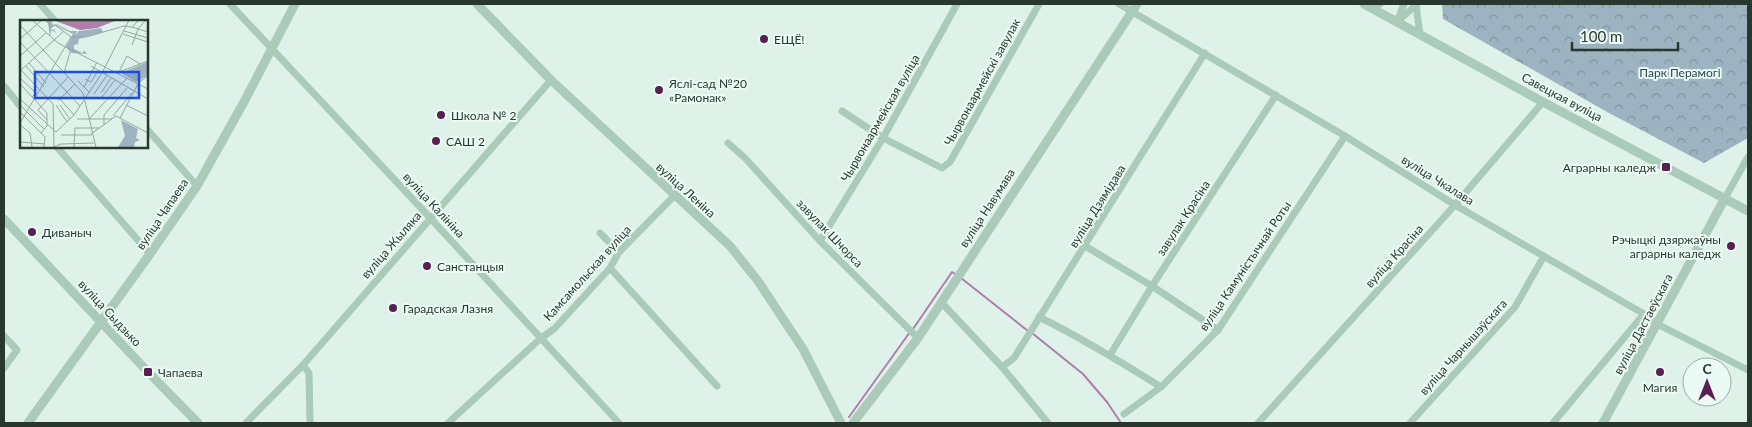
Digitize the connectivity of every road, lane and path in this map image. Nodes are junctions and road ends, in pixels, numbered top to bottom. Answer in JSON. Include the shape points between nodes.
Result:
{"nodes":[{"id":1,"x":40,"y":4,"type":"edge"},
{"id":2,"x":230,"y":4,"type":"edge"},
{"id":3,"x":295,"y":4,"type":"edge"},
{"id":4,"x":957,"y":4,"type":"edge"},
{"id":5,"x":1039,"y":4,"type":"edge"},
{"id":6,"x":1119,"y":4,"type":"edge"},
{"id":7,"x":1380,"y":4,"type":"edge"},
{"id":8,"x":1404,"y":4,"type":"edge"},
{"id":9,"x":1416,"y":4,"type":"edge"},
{"id":10,"x":1366,"y":5,"type":"edge"},
{"id":11,"x":482,"y":6,"type":"edge"},
{"id":12,"x":1135,"y":8,"type":"edge"},
{"id":13,"x":54,"y":20,"type":"edge"},
{"id":14,"x":1398,"y":22,"type":"junction"},
{"id":15,"x":1420,"y":35,"type":"junction"},
{"id":16,"x":272,"y":47,"type":"junction"},
{"id":17,"x":1205,"y":53,"type":"junction"},
{"id":18,"x":551,"y":80,"type":"junction"},
{"id":19,"x":4,"y":86,"type":"edge"},
{"id":20,"x":1276,"y":95,"type":"junction"},
{"id":21,"x":1543,"y":102,"type":"junction"},
{"id":22,"x":20,"y":106,"type":"edge"},
{"id":23,"x":842,"y":111,"type":"dead end"},
{"id":24,"x":148,"y":130,"type":"edge"},
{"id":25,"x":1345,"y":136,"type":"junction"},
{"id":26,"x":883,"y":138,"type":"junction"},
{"id":27,"x":728,"y":143,"type":"dead end"},
{"id":28,"x":58,"y":148,"type":"edge"},
{"id":29,"x":1748,"y":157,"type":"edge"},
{"id":30,"x":197,"y":186,"type":"junction"},
{"id":31,"x":674,"y":196,"type":"junction"},
{"id":32,"x":1725,"y":198,"type":"junction"},
{"id":33,"x":1455,"y":205,"type":"junction"},
{"id":34,"x":1748,"y":211,"type":"edge"},
{"id":35,"x":430,"y":218,"type":"junction"},
{"id":36,"x":4,"y":219,"type":"edge"},
{"id":37,"x":600,"y":233,"type":"dead end"},
{"id":38,"x":820,"y":241,"type":"junction"},
{"id":39,"x":1085,"y":246,"type":"junction"},
{"id":40,"x":619,"y":252,"type":"junction"},
{"id":41,"x":150,"y":254,"type":"junction"},
{"id":42,"x":1544,"y":256,"type":"junction"},
{"id":43,"x":610,"y":268,"type":"junction"},
{"id":44,"x":1152,"y":286,"type":"junction"},
{"id":45,"x":941,"y":302,"type":"junction"},
{"id":46,"x":1644,"y":314,"type":"junction"},
{"id":47,"x":1039,"y":317,"type":"junction"},
{"id":48,"x":101,"y":321,"type":"junction"},
{"id":49,"x":1657,"y":324,"type":"junction"},
{"id":50,"x":1218,"y":330,"type":"junction"},
{"id":51,"x":4,"y":336,"type":"edge"},
{"id":52,"x":541,"y":338,"type":"junction"},
{"id":53,"x":918,"y":338,"type":"junction"},
{"id":54,"x":1110,"y":355,"type":"junction"},
{"id":55,"x":303,"y":365,"type":"junction"},
{"id":56,"x":1002,"y":366,"type":"junction"},
{"id":57,"x":4,"y":368,"type":"edge"},
{"id":58,"x":1748,"y":370,"type":"edge"},
{"id":59,"x":717,"y":386,"type":"dead end"},
{"id":60,"x":1161,"y":387,"type":"junction"},
{"id":61,"x":1124,"y":414,"type":"dead end"},
{"id":62,"x":28,"y":423,"type":"edge"},
{"id":63,"x":198,"y":423,"type":"edge"},
{"id":64,"x":246,"y":423,"type":"edge"},
{"id":65,"x":310,"y":423,"type":"edge"},
{"id":66,"x":448,"y":423,"type":"edge"},
{"id":67,"x":619,"y":423,"type":"edge"},
{"id":68,"x":841,"y":423,"type":"edge"},
{"id":69,"x":853,"y":423,"type":"edge"},
{"id":70,"x":1048,"y":423,"type":"edge"},
{"id":71,"x":1258,"y":423,"type":"edge"},
{"id":72,"x":1410,"y":423,"type":"edge"},
{"id":73,"x":1553,"y":423,"type":"edge"},
{"id":74,"x":1603,"y":423,"type":"edge"}],
"edges":[{"from":1,"to":13,"type":"street"},
{"from":2,"to":16,"type":"street","name":"вуліца Калініна"},
{"from":3,"to":16,"type":"street","name":"вуліца Чапаева"},
{"from":4,"to":26,"type":"street","name":"Чырвонаармейская вуліца"},
{"from":5,"to":26,"type":"street","name":"Чырвонаармейскі завулак","via":[[950,162],[942,168]]},
{"from":6,"to":12,"type":"street","name":"вуліца Чкалава"},
{"from":7,"to":10,"type":"street"},
{"from":8,"to":14,"type":"street"},
{"from":9,"to":14,"type":"street"},
{"from":9,"to":15,"type":"street"},
{"from":10,"to":14,"type":"street","name":"Савецкая вуліца"},
{"from":11,"to":18,"type":"street","name":"вуліца Леніна"},
{"from":12,"to":17,"type":"street","name":"вуліца Чкалава"},
{"from":12,"to":45,"type":"street","name":"вуліца Навумава"},
{"from":14,"to":15,"type":"street","name":"Савецкая вуліца"},
{"from":15,"to":21,"type":"street","name":"Савецкая вуліца"},
{"from":16,"to":30,"type":"street","name":"вуліца Чапаева"},
{"from":16,"to":35,"type":"street","name":"вуліца Калініна"},
{"from":17,"to":20,"type":"street","name":"вуліца Чкалава"},
{"from":17,"to":39,"type":"street","name":"вуліца Дзямідава"},
{"from":18,"to":31,"type":"street","name":"вуліца Леніна"},
{"from":18,"to":35,"type":"street","name":"вуліца Жыляка"},
{"from":19,"to":22,"type":"street"},
{"from":20,"to":25,"type":"street","name":"вуліца Чкалава"},
{"from":20,"to":44,"type":"street","name":"завулак Красіна"},
{"from":21,"to":32,"type":"street","name":"Савецкая вуліца"},
{"from":21,"to":33,"type":"street","name":"вуліца Красіна"},
{"from":23,"to":26,"type":"street"},
{"from":24,"to":30,"type":"street"},
{"from":25,"to":33,"type":"street","name":"вуліца Чкалава"},
{"from":25,"to":50,"type":"street","name":"вуліца Камуністычнай Роты"},
{"from":26,"to":38,"type":"street","name":"Чырвонаармейская вуліца"},
{"from":27,"to":38,"type":"street","name":"завулак Шчорса"},
{"from":28,"to":41,"type":"street"},
{"from":29,"to":32,"type":"street","name":"вуліца Дастаеўскага"},
{"from":30,"to":41,"type":"street","name":"вуліца Чапаева"},
{"from":31,"to":40,"type":"street","name":"Камсамольская вуліца"},
{"from":31,"to":68,"type":"street","name":"вуліца Леніна","via":[[730,246],[758,281],[803,348]]},
{"from":32,"to":34,"type":"street","name":"Савецкая вуліца"},
{"from":32,"to":49,"type":"street","name":"вуліца Дастаеўскага"},
{"from":33,"to":42,"type":"street","name":"вуліца Чкалава"},
{"from":33,"to":71,"type":"street","name":"вуліца Красіна"},
{"from":35,"to":52,"type":"street","name":"вуліца Калініна"},
{"from":35,"to":55,"type":"street","name":"вуліца Жыляка"},
{"from":36,"to":48,"type":"street","name":"вуліца Сыдзько"},
{"from":37,"to":40,"type":"street"},
{"from":38,"to":53,"type":"street","name":"завулак Шчорса"},
{"from":39,"to":44,"type":"street"},
{"from":39,"to":47,"type":"street","name":"вуліца Дзямідава"},
{"from":40,"to":43,"type":"street","name":"Камсамольская вуліца"},
{"from":41,"to":48,"type":"street","name":"вуліца Чапаева"},
{"from":42,"to":46,"type":"street","name":"вуліца Чкалава"},
{"from":42,"to":72,"type":"street","name":"вуліца Чарнышэўскага","via":[[1516,307]]},
{"from":43,"to":52,"type":"street","name":"Камсамольская вуліца","via":[[554,329]]},
{"from":43,"to":59,"type":"street"},
{"from":44,"to":50,"type":"street"},
{"from":44,"to":54,"type":"street","name":"завулак Красіна"},
{"from":45,"to":53,"type":"street","name":"вуліца Навумава"},
{"from":45,"to":56,"type":"street"},
{"from":46,"to":49,"type":"street","name":"вуліца Чкалава"},
{"from":46,"to":73,"type":"street","name":"вуліца Дастаеўскага"},
{"from":47,"to":54,"type":"street"},
{"from":47,"to":56,"type":"street","name":"вуліца Дзямідава","via":[[1014,358]]},
{"from":48,"to":62,"type":"street","name":"вуліца Чапаева"},
{"from":48,"to":63,"type":"street","name":"вуліца Сыдзько"},
{"from":49,"to":58,"type":"street","name":"вуліца Чкалава"},
{"from":49,"to":74,"type":"street","name":"вуліца Дастаеўскага"},
{"from":50,"to":60,"type":"street","name":"вуліца Камуністычнай Роты"},
{"from":51,"to":57,"type":"street","via":[[18,350]]},
{"from":52,"to":66,"type":"street","name":"Камсамольская вуліца"},
{"from":52,"to":67,"type":"street","name":"вуліца Калініна"},
{"from":53,"to":69,"type":"street","name":"вуліца Навумава"},
{"from":54,"to":60,"type":"street"},
{"from":55,"to":64,"type":"street","name":"вуліца Жыляка"},
{"from":55,"to":65,"type":"street","via":[[309,373]]},
{"from":56,"to":70,"type":"street"},
{"from":60,"to":61,"type":"street","name":"вуліца Камуністычнай Роты"}]}
